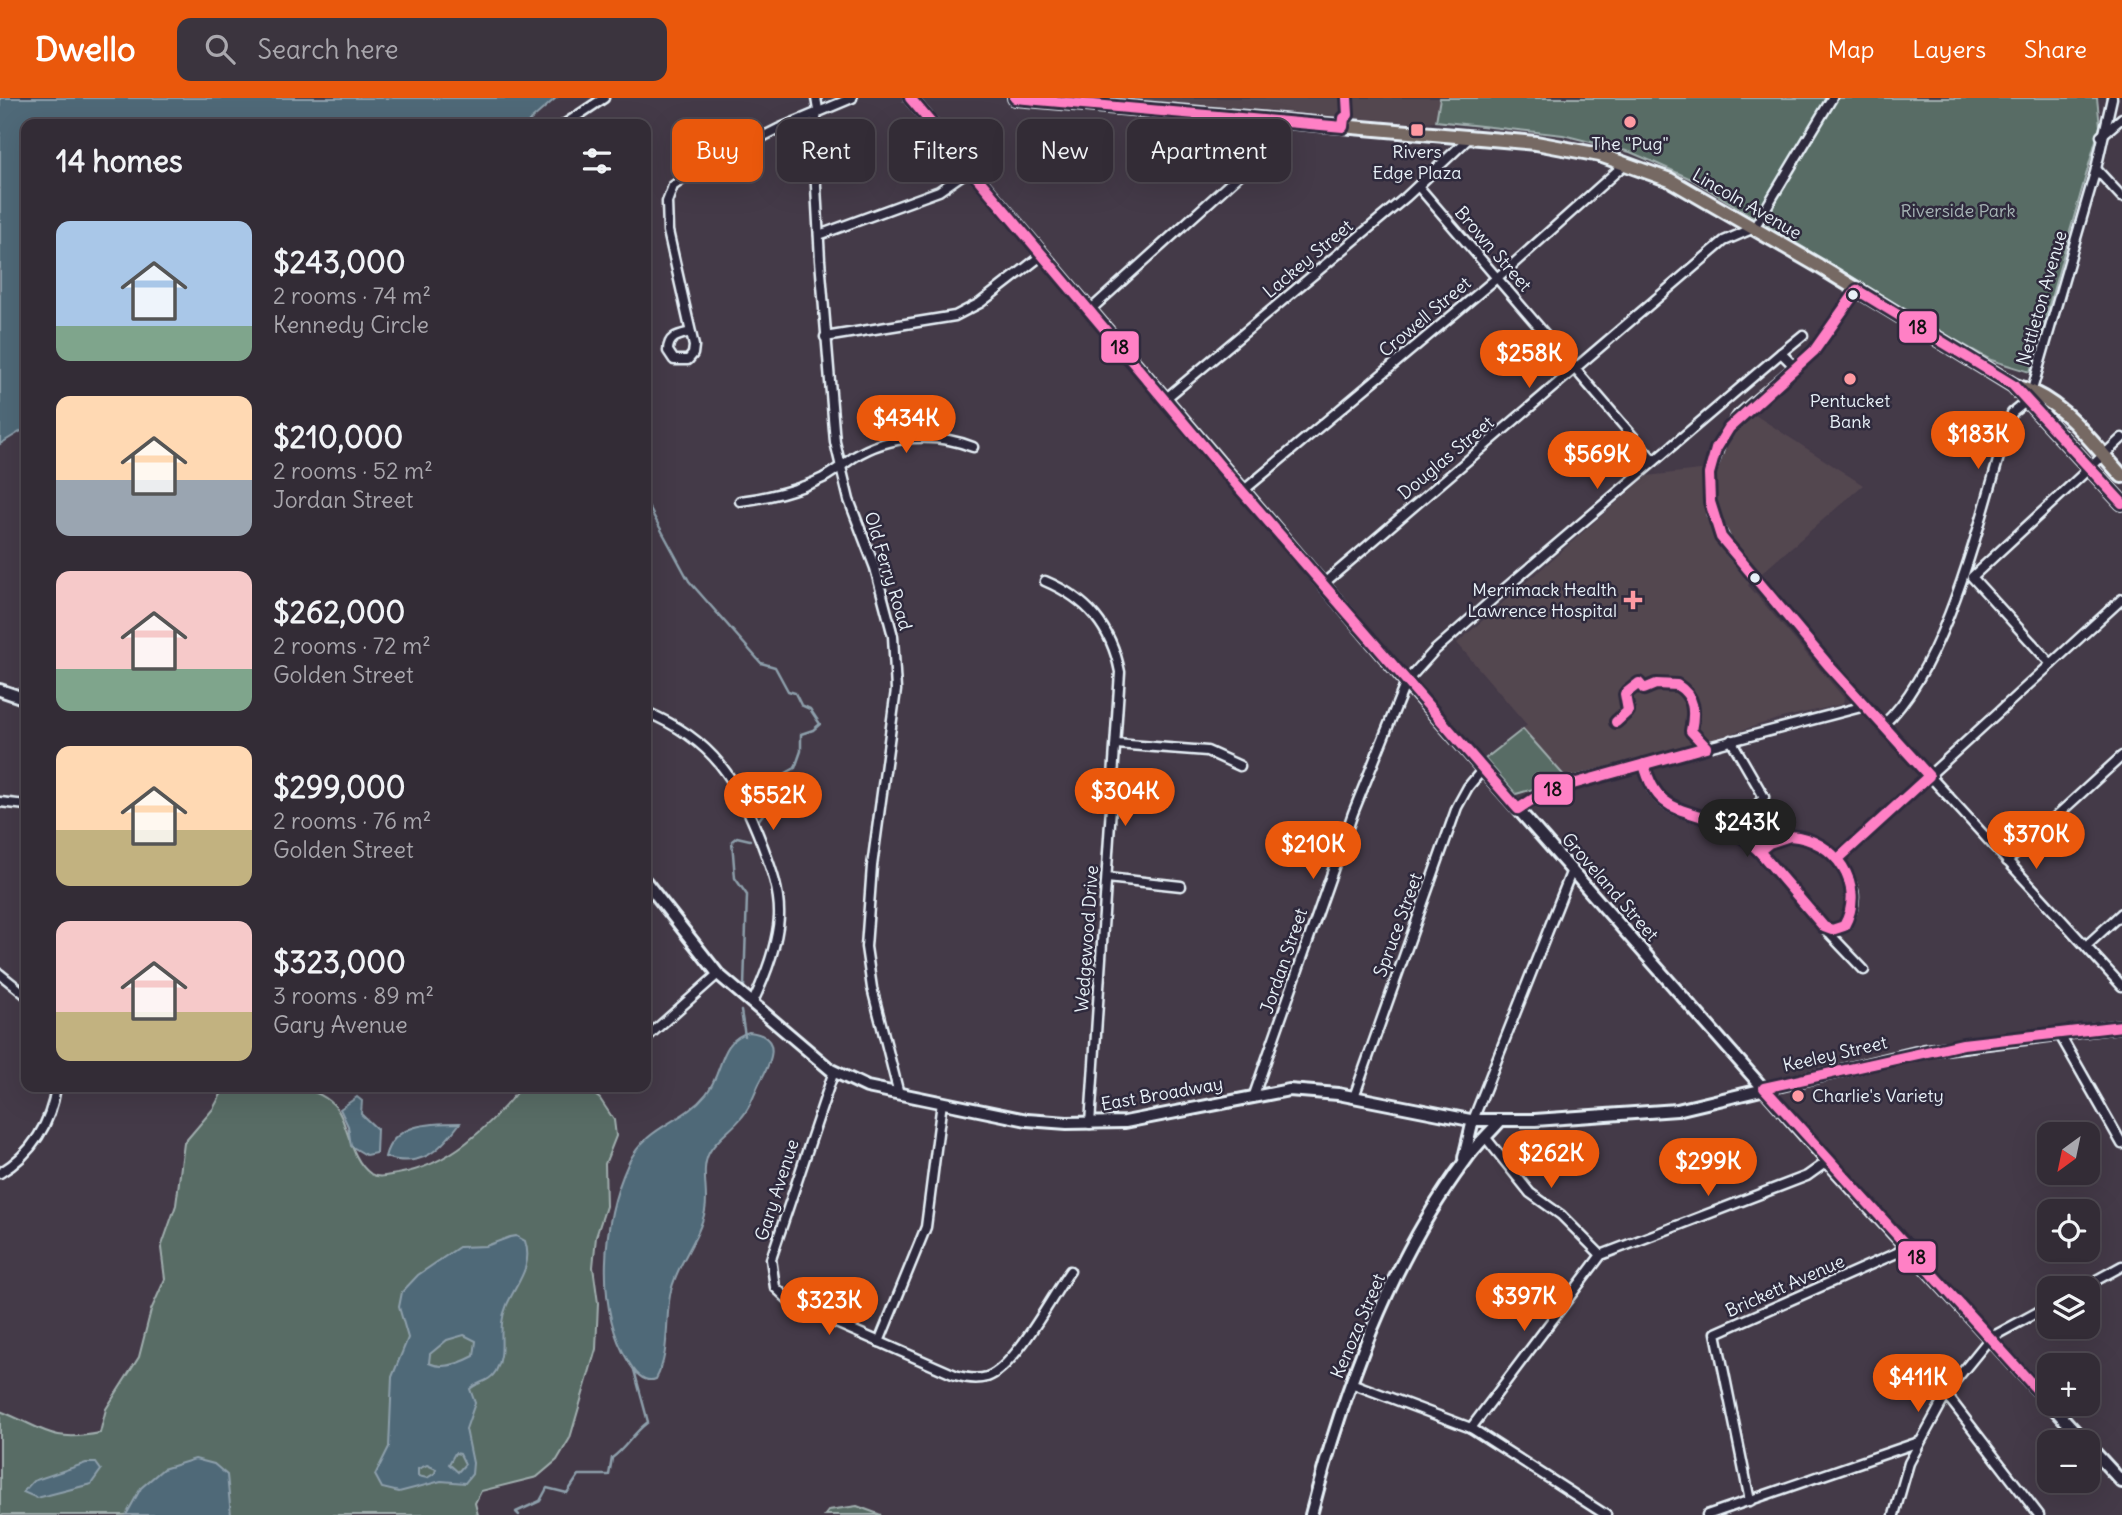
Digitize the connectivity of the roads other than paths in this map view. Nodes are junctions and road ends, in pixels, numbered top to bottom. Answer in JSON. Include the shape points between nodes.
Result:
{"nodes":[{"id":1,"x":604,"y":98,"type":"edge"},
{"id":2,"x":816,"y":98,"type":"edge"},
{"id":3,"x":852,"y":98,"type":"edge"},
{"id":4,"x":910,"y":98,"type":"edge"},
{"id":5,"x":1015,"y":98,"type":"edge"},
{"id":6,"x":1832,"y":98,"type":"edge"},
{"id":7,"x":2112,"y":98,"type":"edge"},
{"id":8,"x":818,"y":110,"type":"junction"},
{"id":9,"x":2122,"y":118,"type":"edge"},
{"id":10,"x":572,"y":119,"type":"edge"},
{"id":11,"x":927,"y":119,"type":"edge"},
{"id":12,"x":1262,"y":119,"type":"edge"},
{"id":13,"x":1291,"y":122,"type":"edge"},
{"id":14,"x":2101,"y":136,"type":"junction"},
{"id":15,"x":1469,"y":138,"type":"junction"},
{"id":16,"x":1625,"y":164,"type":"junction"},
{"id":17,"x":2096,"y":170,"type":"junction"},
{"id":18,"x":952,"y":182,"type":"edge"},
{"id":19,"x":979,"y":182,"type":"edge"},
{"id":20,"x":1232,"y":182,"type":"edge"},
{"id":21,"x":1418,"y":186,"type":"junction"},
{"id":22,"x":2122,"y":197,"type":"edge"},
{"id":23,"x":1754,"y":228,"type":"junction"},
{"id":24,"x":819,"y":235,"type":"junction"},
{"id":25,"x":1041,"y":256,"type":"junction"},
{"id":26,"x":1497,"y":277,"type":"junction"},
{"id":27,"x":1857,"y":290,"type":"junction"},
{"id":28,"x":1089,"y":312,"type":"junction"},
{"id":29,"x":691,"y":332,"type":"dead end"},
{"id":30,"x":1803,"y":335,"type":"dead end"},
{"id":31,"x":825,"y":337,"type":"junction"},
{"id":32,"x":1781,"y":353,"type":"junction"},
{"id":33,"x":1795,"y":367,"type":"junction"},
{"id":34,"x":1575,"y":369,"type":"junction"},
{"id":35,"x":2030,"y":395,"type":"junction"},
{"id":36,"x":1164,"y":400,"type":"junction"},
{"id":37,"x":2122,"y":438,"type":"edge"},
{"id":38,"x":973,"y":447,"type":"dead end"},
{"id":39,"x":2103,"y":455,"type":"junction"},
{"id":40,"x":1654,"y":461,"type":"junction"},
{"id":41,"x":841,"y":467,"type":"junction"},
{"id":42,"x":2090,"y":467,"type":"junction"},
{"id":43,"x":2122,"y":476,"type":"edge"},
{"id":44,"x":1243,"y":491,"type":"junction"},
{"id":45,"x":740,"y":501,"type":"dead end"},
{"id":46,"x":2122,"y":503,"type":"edge"},
{"id":47,"x":1045,"y":581,"type":"dead end"},
{"id":48,"x":1323,"y":584,"type":"junction"},
{"id":49,"x":2122,"y":599,"type":"edge"},
{"id":50,"x":2051,"y":664,"type":"junction"},
{"id":51,"x":1406,"y":681,"type":"junction"},
{"id":52,"x":0,"y":690,"type":"edge"},
{"id":53,"x":21,"y":697,"type":"edge"},
{"id":54,"x":1865,"y":706,"type":"junction"},
{"id":55,"x":651,"y":715,"type":"edge"},
{"id":56,"x":1883,"y":725,"type":"junction"},
{"id":57,"x":1731,"y":740,"type":"junction"},
{"id":58,"x":1116,"y":744,"type":"junction"},
{"id":59,"x":2122,"y":756,"type":"edge"},
{"id":60,"x":1644,"y":764,"type":"junction"},
{"id":61,"x":1240,"y":766,"type":"dead end"},
{"id":62,"x":1483,"y":769,"type":"junction"},
{"id":63,"x":1929,"y":776,"type":"junction"},
{"id":64,"x":0,"y":802,"type":"edge"},
{"id":65,"x":21,"y":804,"type":"edge"},
{"id":66,"x":1518,"y":809,"type":"junction"},
{"id":67,"x":1735,"y":831,"type":"junction"},
{"id":68,"x":1759,"y":851,"type":"junction"},
{"id":69,"x":1838,"y":859,"type":"junction"},
{"id":70,"x":2007,"y":861,"type":"junction"},
{"id":71,"x":1572,"y":870,"type":"junction"},
{"id":72,"x":1107,"y":878,"type":"junction"},
{"id":73,"x":1181,"y":886,"type":"dead end"},
{"id":74,"x":651,"y":889,"type":"edge"},
{"id":75,"x":2122,"y":913,"type":"edge"},
{"id":76,"x":1824,"y":927,"type":"junction"},
{"id":77,"x":2086,"y":946,"type":"junction"},
{"id":78,"x":1864,"y":970,"type":"dead end"},
{"id":79,"x":0,"y":974,"type":"edge"},
{"id":80,"x":718,"y":974,"type":"junction"},
{"id":81,"x":2122,"y":986,"type":"edge"},
{"id":82,"x":21,"y":991,"type":"edge"},
{"id":83,"x":752,"y":1004,"type":"junction"},
{"id":84,"x":2122,"y":1026,"type":"edge"},
{"id":85,"x":651,"y":1034,"type":"edge"},
{"id":86,"x":2060,"y":1035,"type":"junction"},
{"id":87,"x":834,"y":1071,"type":"junction"},
{"id":88,"x":1764,"y":1088,"type":"junction"},
{"id":89,"x":55,"y":1092,"type":"edge"},
{"id":90,"x":899,"y":1094,"type":"junction"},
{"id":91,"x":1254,"y":1095,"type":"junction"},
{"id":92,"x":1354,"y":1097,"type":"junction"},
{"id":93,"x":942,"y":1102,"type":"junction"},
{"id":94,"x":1473,"y":1120,"type":"junction"},
{"id":95,"x":1500,"y":1121,"type":"junction"},
{"id":96,"x":1090,"y":1124,"type":"junction"},
{"id":97,"x":1486,"y":1138,"type":"junction"},
{"id":98,"x":2122,"y":1144,"type":"edge"},
{"id":99,"x":1828,"y":1161,"type":"junction"},
{"id":100,"x":1464,"y":1163,"type":"junction"},
{"id":101,"x":0,"y":1173,"type":"edge"},
{"id":102,"x":1908,"y":1248,"type":"junction"},
{"id":103,"x":1601,"y":1255,"type":"junction"},
{"id":104,"x":2122,"y":1266,"type":"edge"},
{"id":105,"x":1070,"y":1271,"type":"dead end"},
{"id":106,"x":2100,"y":1278,"type":"edge"},
{"id":107,"x":2037,"y":1313,"type":"edge"},
{"id":108,"x":1990,"y":1338,"type":"junction"},
{"id":109,"x":879,"y":1342,"type":"junction"},
{"id":110,"x":1352,"y":1383,"type":"junction"},
{"id":111,"x":2037,"y":1390,"type":"edge"},
{"id":112,"x":1946,"y":1394,"type":"junction"},
{"id":113,"x":2061,"y":1416,"type":"edge"},
{"id":114,"x":1471,"y":1428,"type":"junction"},
{"id":115,"x":2074,"y":1430,"type":"edge"},
{"id":116,"x":1919,"y":1442,"type":"junction"},
{"id":117,"x":2100,"y":1458,"type":"edge"},
{"id":118,"x":2122,"y":1482,"type":"edge"},
{"id":119,"x":1750,"y":1501,"type":"junction"},
{"id":120,"x":1311,"y":1515,"type":"edge"},
{"id":121,"x":1606,"y":1515,"type":"edge"},
{"id":122,"x":1707,"y":1515,"type":"edge"},
{"id":123,"x":1894,"y":1515,"type":"edge"},
{"id":124,"x":2038,"y":1515,"type":"edge"}],
"edges":[{"from":1,"to":10,"type":"street"},
{"from":2,"to":8,"type":"street","name":"Old Ferry Road"},
{"from":3,"to":8,"type":"street"},
{"from":4,"to":11,"type":"street","name":"Groveland Street"},
{"from":5,"to":12,"type":"main road","name":"Lincoln Avenue"},
{"from":6,"to":23,"type":"street"},
{"from":7,"to":14,"type":"street","name":"Nettleton Avenue"},
{"from":8,"to":24,"type":"street","name":"Old Ferry Road","via":[[813,131]]},
{"from":8,"to":29,"type":"street","via":[[673,186],[667,202],[668,231]]},
{"from":9,"to":14,"type":"street"},
{"from":13,"to":15,"type":"main road","name":"Lincoln Avenue"},
{"from":14,"to":17,"type":"street","name":"Nettleton Avenue"},
{"from":15,"to":16,"type":"main road","name":"Lincoln Avenue","via":[[1572,149]]},
{"from":15,"to":21,"type":"street","name":"Lackey Street"},
{"from":16,"to":23,"type":"main road","name":"Lincoln Avenue","via":[[1670,180]]},
{"from":16,"to":26,"type":"street","name":"Crowell Street"},
{"from":17,"to":22,"type":"street"},
{"from":17,"to":35,"type":"street","name":"Nettleton Avenue"},
{"from":18,"to":24,"type":"street","via":[[939,191]]},
{"from":19,"to":25,"type":"street","name":"Groveland Street"},
{"from":20,"to":28,"type":"street"},
{"from":21,"to":26,"type":"street","name":"Brown Street"},
{"from":21,"to":36,"type":"street","name":"Lackey Street"},
{"from":23,"to":27,"type":"main road","name":"Lincoln Avenue"},
{"from":23,"to":34,"type":"street","name":"Douglas Street","via":[[1724,241]]},
{"from":24,"to":31,"type":"street","name":"Old Ferry Road"},
{"from":25,"to":28,"type":"street","name":"Groveland Street"},
{"from":25,"to":31,"type":"street","via":[[988,298],[955,316]]},
{"from":26,"to":34,"type":"street","name":"Brown Street"},
{"from":26,"to":44,"type":"street","name":"Crowell Street"},
{"from":27,"to":33,"type":"street","via":[[1824,339]]},
{"from":27,"to":35,"type":"main road","name":"Lincoln Avenue"},
{"from":28,"to":36,"type":"street","name":"Groveland Street"},
{"from":30,"to":32,"type":"street"},
{"from":31,"to":41,"type":"street","name":"Old Ferry Road"},
{"from":32,"to":33,"type":"street"},
{"from":32,"to":40,"type":"street"},
{"from":33,"to":54,"type":"street","via":[[1738,415],[1723,436],[1709,476],[1712,514],[1731,551]]},
{"from":34,"to":40,"type":"street","name":"Brown Street"},
{"from":34,"to":48,"type":"street","name":"Douglas Street"},
{"from":35,"to":39,"type":"main road","name":"Lincoln Avenue","via":[[2058,407]]},
{"from":35,"to":42,"type":"main road"},
{"from":35,"to":56,"type":"street","name":"Nettleton Avenue","via":[[2012,413],[1942,631],[1905,703]]},
{"from":36,"to":44,"type":"street","name":"Groveland Street"},
{"from":37,"to":39,"type":"street"},
{"from":38,"to":41,"type":"street","via":[[946,438],[885,443]]},
{"from":39,"to":42,"type":"street"},
{"from":39,"to":43,"type":"main road","name":"Lincoln Avenue"},
{"from":40,"to":51,"type":"street","via":[[1460,627]]},
{"from":41,"to":45,"type":"street","via":[[821,479]]},
{"from":41,"to":90,"type":"street","name":"Old Ferry Road","via":[[894,636],[896,690],[866,947]]},
{"from":42,"to":46,"type":"main road"},
{"from":42,"to":50,"type":"street","via":[[1972,578]]},
{"from":44,"to":48,"type":"street","name":"Groveland Street"},
{"from":47,"to":58,"type":"street","name":"Wedgewood Drive","via":[[1092,610],[1112,642],[1120,672]]},
{"from":48,"to":51,"type":"street","name":"Groveland Street"},
{"from":49,"to":50,"type":"street"},
{"from":50,"to":63,"type":"street"},
{"from":51,"to":62,"type":"street","name":"Groveland Street"},
{"from":51,"to":91,"type":"street","name":"Jordan Street","via":[[1344,837]]},
{"from":52,"to":53,"type":"street"},
{"from":54,"to":56,"type":"street"},
{"from":54,"to":57,"type":"street"},
{"from":55,"to":83,"type":"street","via":[[696,743],[723,767],[739,789],[768,860],[779,919],[764,979]]},
{"from":56,"to":63,"type":"street"},
{"from":57,"to":60,"type":"street"},
{"from":57,"to":67,"type":"street","via":[[1764,797]]},
{"from":58,"to":61,"type":"street","via":[[1207,751]]},
{"from":58,"to":72,"type":"street","name":"Wedgewood Drive"},
{"from":59,"to":70,"type":"street"},
{"from":60,"to":66,"type":"street","via":[[1544,792]]},
{"from":60,"to":67,"type":"street","via":[[1651,790],[1667,804]]},
{"from":62,"to":66,"type":"street","name":"Groveland Street"},
{"from":62,"to":92,"type":"street","name":"Spruce Street","via":[[1457,807]]},
{"from":63,"to":69,"type":"street"},
{"from":63,"to":70,"type":"street"},
{"from":64,"to":65,"type":"street"},
{"from":66,"to":71,"type":"street","name":"Groveland Street"},
{"from":67,"to":68,"type":"street"},
{"from":68,"to":69,"type":"street","via":[[1776,839],[1796,835],[1821,844]]},
{"from":68,"to":76,"type":"street"},
{"from":69,"to":76,"type":"street","via":[[1853,883],[1855,903],[1844,926]]},
{"from":70,"to":77,"type":"street"},
{"from":71,"to":88,"type":"street","name":"Groveland Street"},
{"from":71,"to":94,"type":"street"},
{"from":72,"to":73,"type":"street"},
{"from":72,"to":96,"type":"street","name":"Wedgewood Drive"},
{"from":74,"to":80,"type":"street","name":"East Broadway"},
{"from":75,"to":77,"type":"street"},
{"from":76,"to":78,"type":"street"},
{"from":77,"to":81,"type":"street"},
{"from":79,"to":82,"type":"street"},
{"from":80,"to":83,"type":"street","name":"East Broadway"},
{"from":80,"to":85,"type":"street"},
{"from":83,"to":87,"type":"street","name":"East Broadway"},
{"from":84,"to":86,"type":"street","name":"Keeley Street"},
{"from":86,"to":88,"type":"street","name":"Keeley Street","via":[[1924,1051]]},
{"from":86,"to":98,"type":"street"},
{"from":87,"to":90,"type":"street","name":"East Broadway","via":[[867,1087]]},
{"from":87,"to":109,"type":"street","name":"Gary Avenue","via":[[771,1259],[772,1277],[775,1287],[793,1304]]},
{"from":88,"to":95,"type":"street","name":"East Broadway","via":[[1677,1110]]},
{"from":88,"to":99,"type":"street","name":"Groveland Street"},
{"from":89,"to":101,"type":"street","via":[[39,1135]]},
{"from":90,"to":93,"type":"street","name":"East Broadway"},
{"from":91,"to":92,"type":"street","name":"East Broadway","via":[[1289,1090]]},
{"from":91,"to":96,"type":"street","name":"East Broadway","via":[[1125,1122]]},
{"from":92,"to":94,"type":"street","name":"East Broadway"},
{"from":93,"to":96,"type":"street","name":"East Broadway","via":[[1027,1119]]},
{"from":93,"to":109,"type":"street","via":[[926,1227]]},
{"from":94,"to":95,"type":"street","name":"East Broadway"},
{"from":94,"to":100,"type":"street","name":"Kenoza Street"},
{"from":95,"to":97,"type":"street","name":"Kenoza Street"},
{"from":97,"to":100,"type":"street","name":"Kenoza Street"},
{"from":97,"to":103,"type":"street","via":[[1530,1193],[1561,1215]]},
{"from":99,"to":102,"type":"street","name":"Groveland Street"},
{"from":99,"to":103,"type":"street","via":[[1807,1176]]},
{"from":100,"to":110,"type":"street","name":"Kenoza Street","via":[[1413,1246]]},
{"from":102,"to":108,"type":"street","name":"Groveland Street"},
{"from":102,"to":119,"type":"street","name":"Brickett Avenue","via":[[1716,1333]]},
{"from":103,"to":114,"type":"street"},
{"from":104,"to":106,"type":"street"},
{"from":105,"to":109,"type":"street","name":"Gary Avenue","via":[[1016,1351],[990,1376],[955,1375]]},
{"from":107,"to":108,"type":"street"},
{"from":108,"to":111,"type":"street","name":"Groveland Street"},
{"from":108,"to":112,"type":"street"},
{"from":110,"to":114,"type":"street"},
{"from":110,"to":120,"type":"street","name":"Kenoza Street"},
{"from":112,"to":116,"type":"street"},
{"from":112,"to":124,"type":"street"},
{"from":113,"to":115,"type":"street","name":"Groveland Street"},
{"from":114,"to":121,"type":"street"},
{"from":116,"to":119,"type":"street"},
{"from":116,"to":123,"type":"street"},
{"from":117,"to":118,"type":"street","name":"Groveland Street"},
{"from":119,"to":122,"type":"street"}]}
